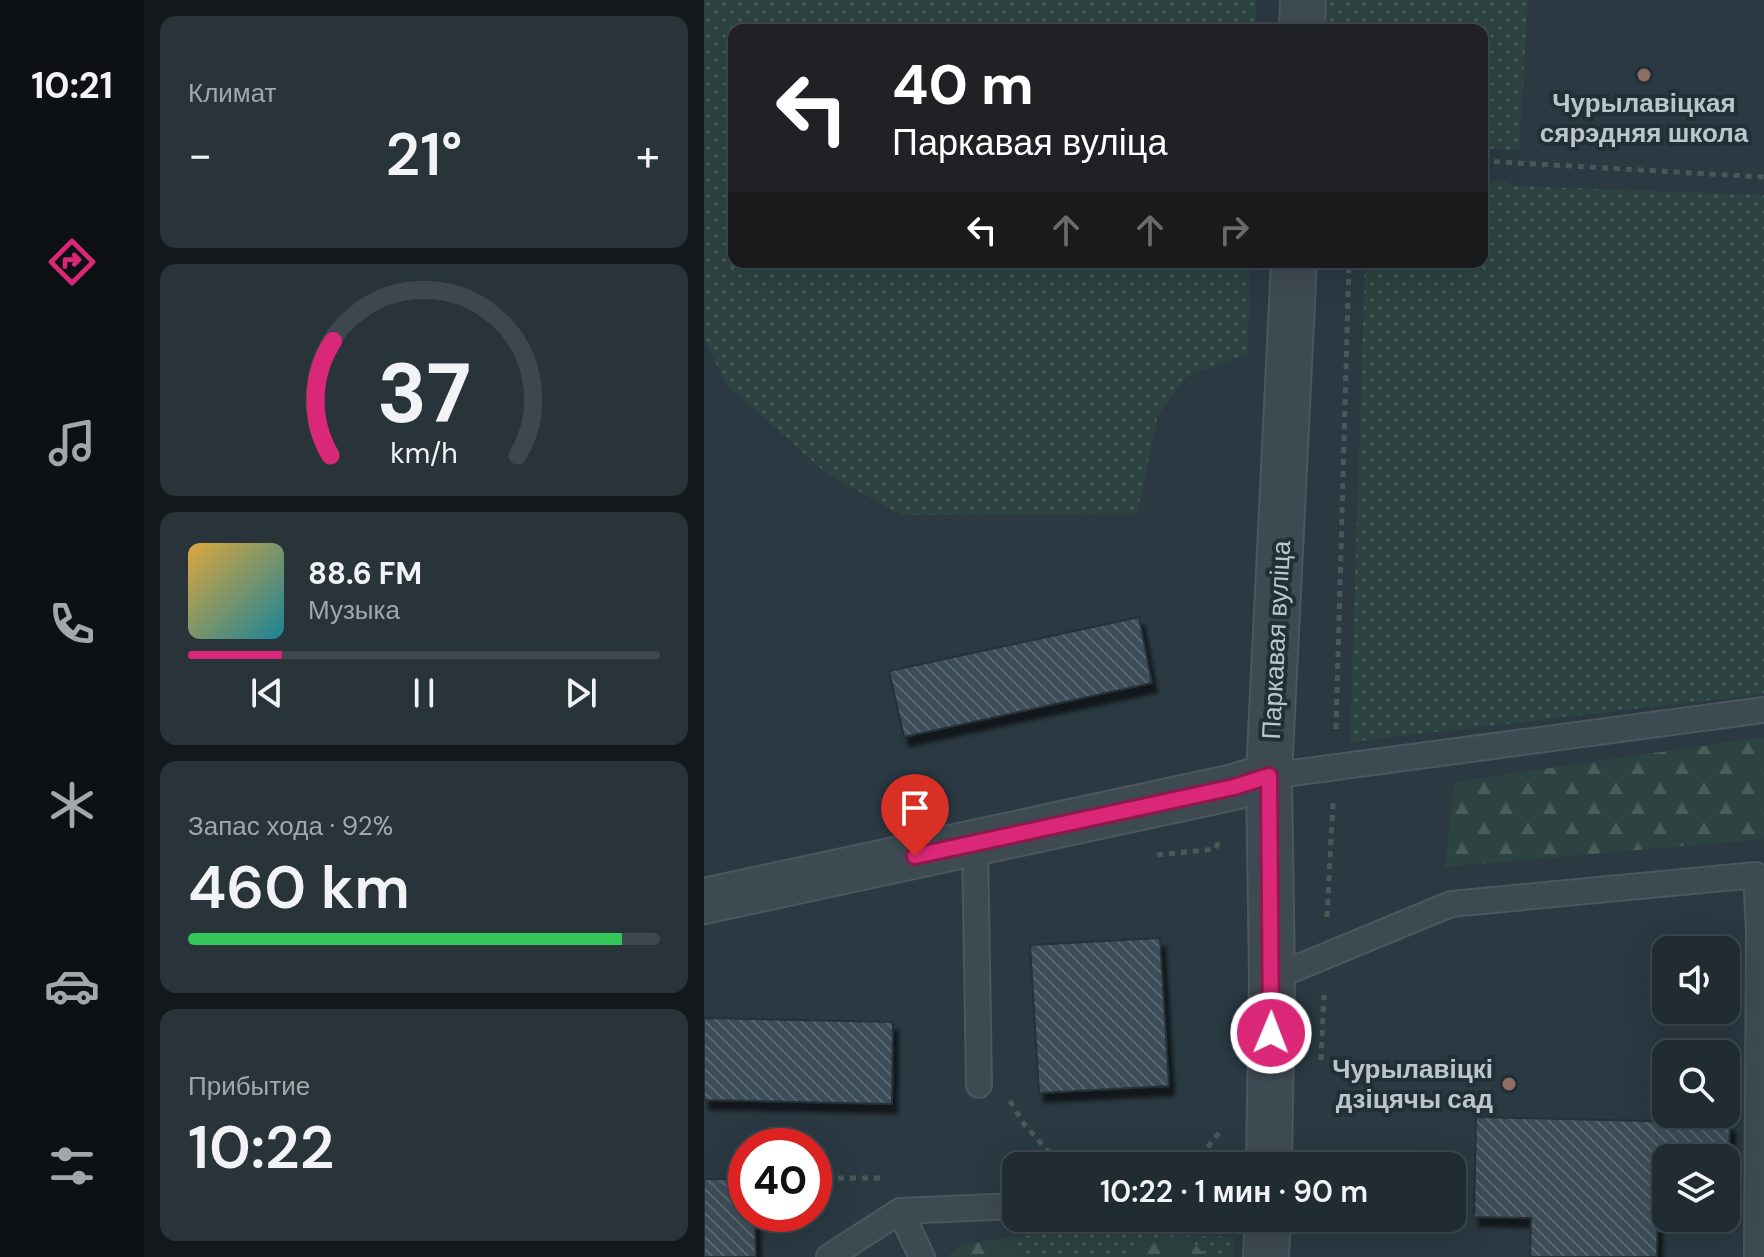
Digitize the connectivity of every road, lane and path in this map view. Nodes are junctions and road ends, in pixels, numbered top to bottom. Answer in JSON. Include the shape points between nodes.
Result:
{"nodes":[{"id":1,"x":1303,"y":0,"type":"edge"},
{"id":2,"x":1302,"y":24,"type":"edge"},
{"id":3,"x":1488,"y":161,"type":"edge"},
{"id":4,"x":1764,"y":177,"type":"edge"},
{"id":5,"x":1294,"y":268,"type":"edge"},
{"id":6,"x":1349,"y":268,"type":"edge"},
{"id":7,"x":1764,"y":710,"type":"edge"},
{"id":8,"x":1335,"y":766,"type":"junction"},
{"id":9,"x":1251,"y":782,"type":"junction"},
{"id":10,"x":975,"y":843,"type":"junction"},
{"id":11,"x":1156,"y":855,"type":"dead end"},
{"id":12,"x":704,"y":901,"type":"edge"},
{"id":13,"x":1272,"y":978,"type":"junction"},
{"id":14,"x":979,"y":1085,"type":"dead end"},
{"id":15,"x":1007,"y":1095,"type":"dead end"},
{"id":16,"x":1049,"y":1152,"type":"edge"},
{"id":17,"x":1269,"y":1152,"type":"edge"},
{"id":18,"x":1002,"y":1207,"type":"edge"},
{"id":19,"x":900,"y":1211,"type":"junction"},
{"id":20,"x":1267,"y":1232,"type":"edge"},
{"id":21,"x":829,"y":1257,"type":"edge"},
{"id":22,"x":922,"y":1257,"type":"edge"},
{"id":23,"x":1266,"y":1257,"type":"edge"},
{"id":24,"x":1757,"y":1257,"type":"edge"}],
"edges":[{"from":1,"to":2,"type":"street"},
{"from":3,"to":4,"type":"path"},
{"from":5,"to":9,"type":"street","name":"Паркавая вуліца"},
{"from":6,"to":8,"type":"path"},
{"from":7,"to":8,"type":"lane"},
{"from":8,"to":9,"type":"lane"},
{"from":9,"to":10,"type":"street"},
{"from":9,"to":11,"type":"path","via":[[1216,849]]},
{"from":9,"to":13,"type":"street","name":"Паркавая вуліца"},
{"from":10,"to":12,"type":"street"},
{"from":10,"to":14,"type":"lane"},
{"from":13,"to":17,"type":"street","name":"Паркавая вуліца"},
{"from":13,"to":24,"type":"lane","via":[[1451,904],[1756,875]]},
{"from":15,"to":16,"type":"path"},
{"from":18,"to":19,"type":"lane"},
{"from":19,"to":21,"type":"lane"},
{"from":19,"to":22,"type":"lane"},
{"from":20,"to":23,"type":"street"}]}
